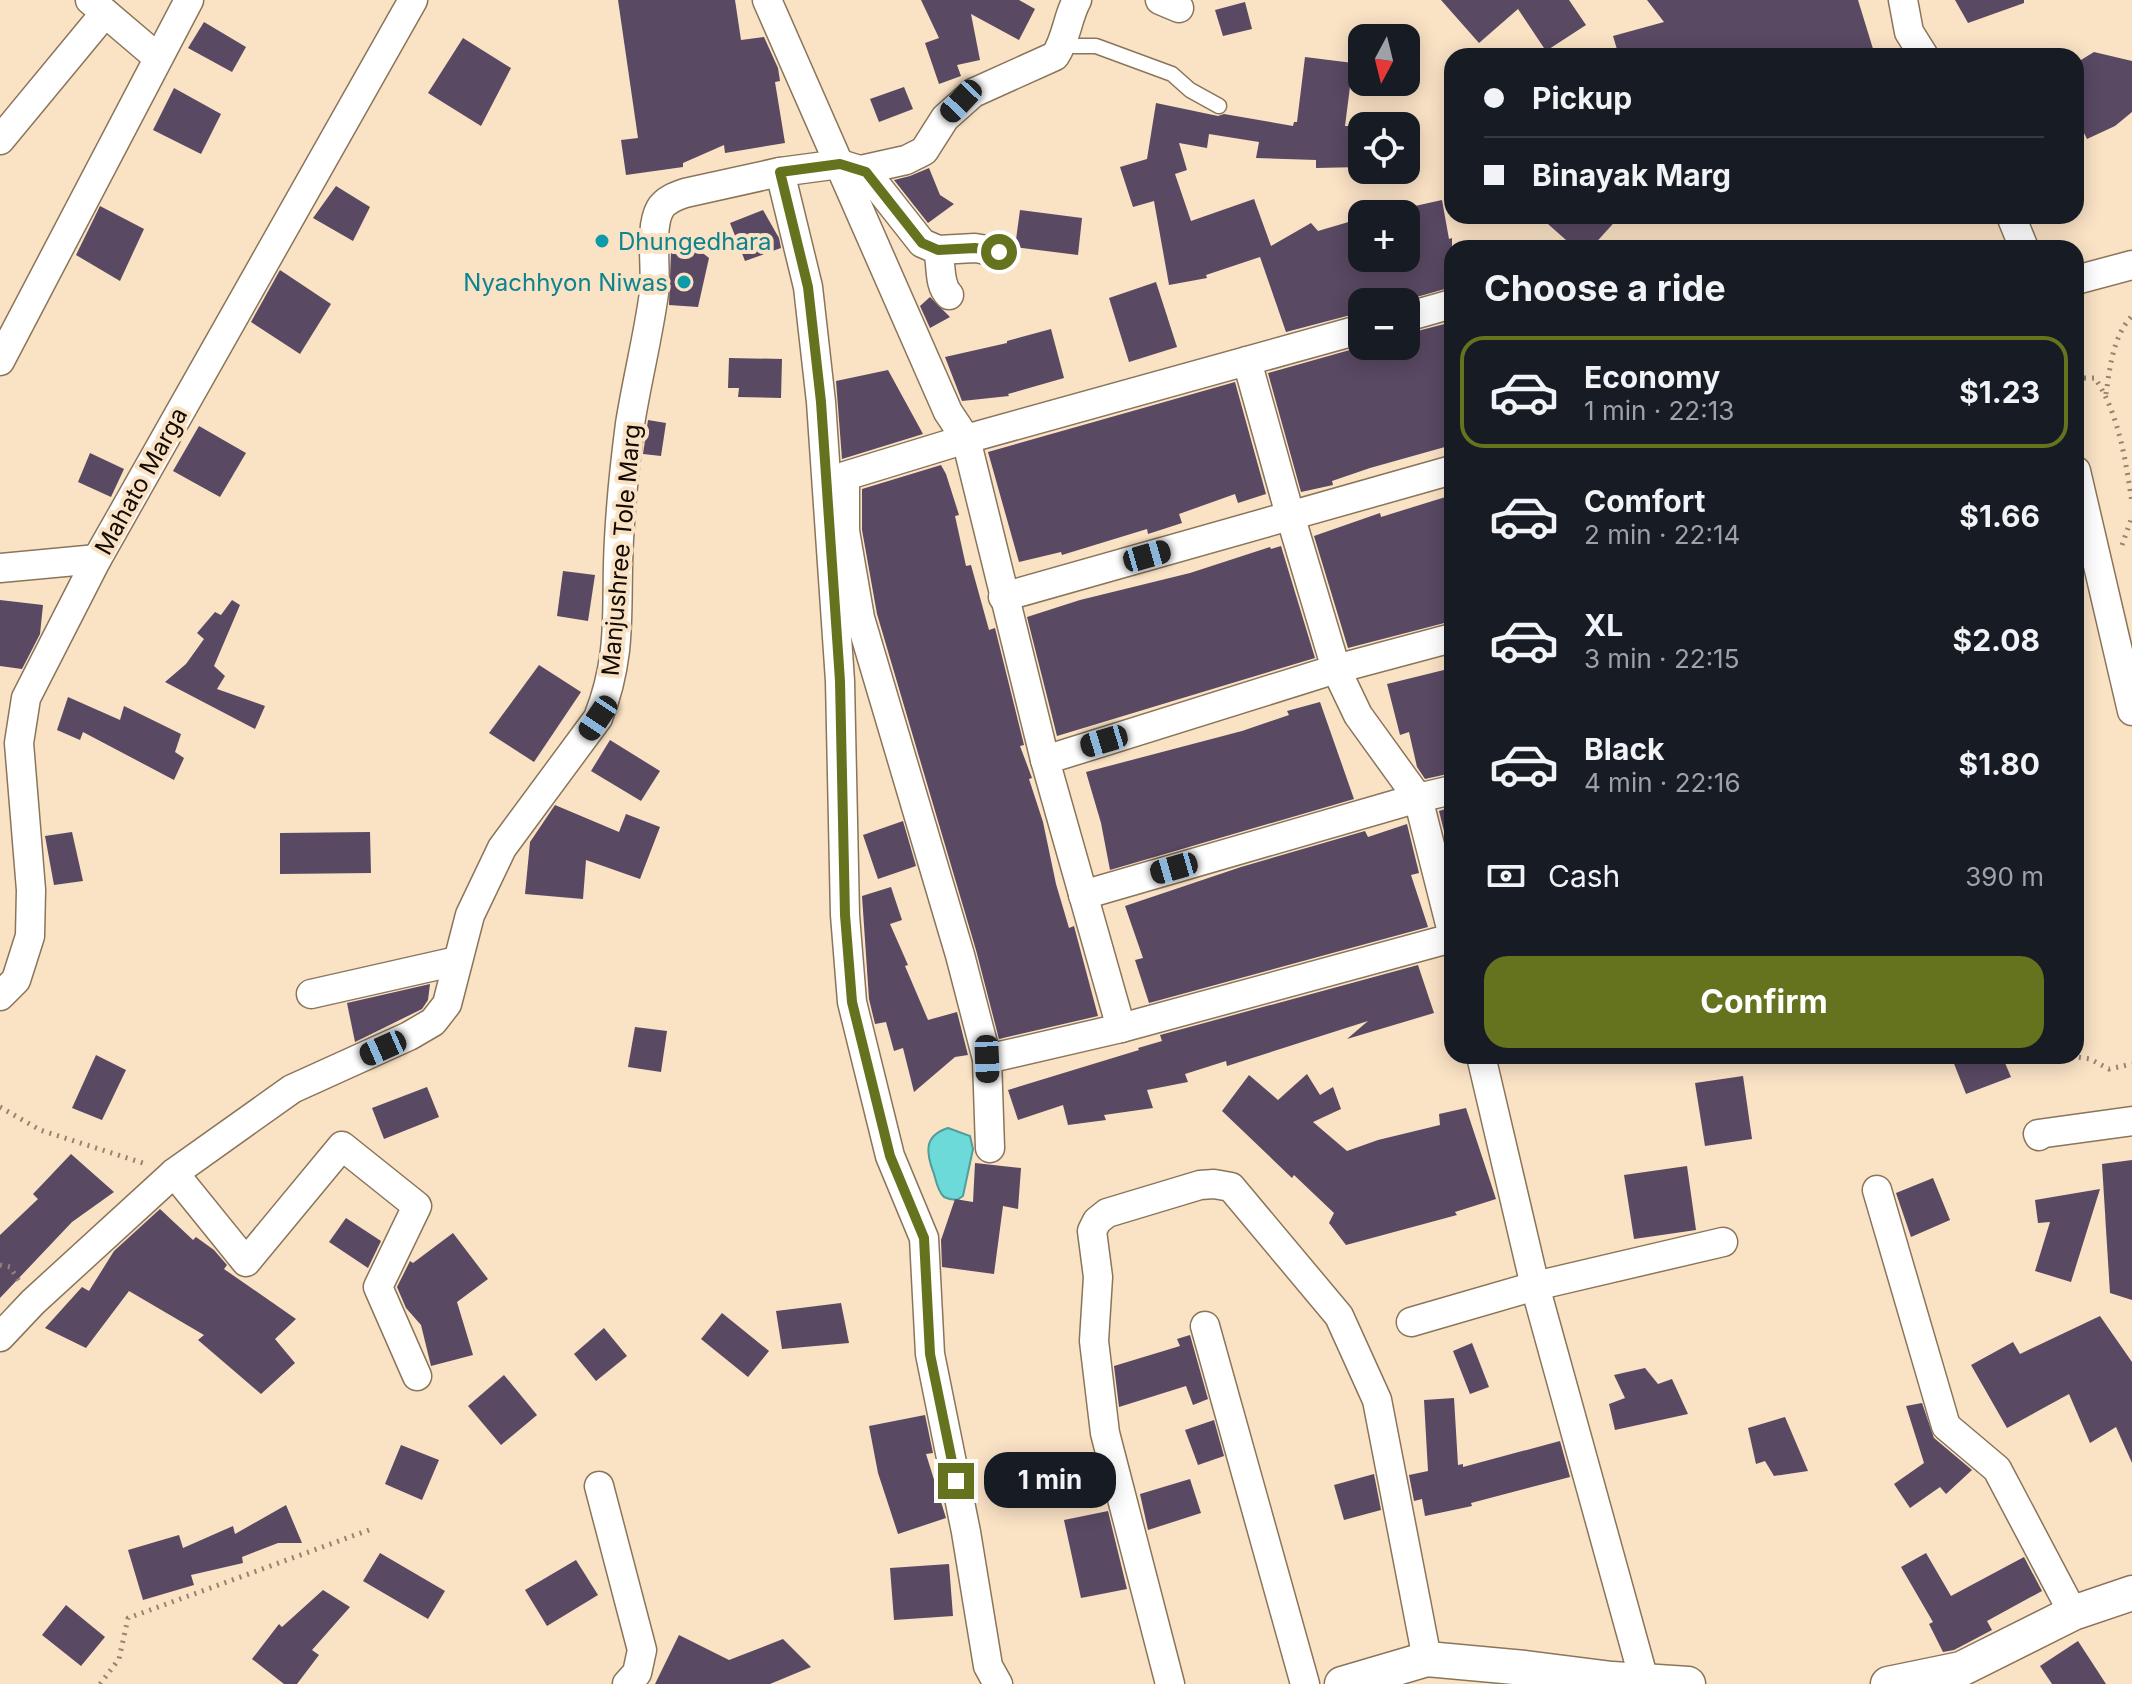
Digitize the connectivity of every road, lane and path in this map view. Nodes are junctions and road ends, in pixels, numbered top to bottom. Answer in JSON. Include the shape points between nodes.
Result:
{"nodes":[{"id":1,"x":189,"y":0,"type":"edge"},
{"id":2,"x":413,"y":0,"type":"edge"},
{"id":3,"x":767,"y":0,"type":"edge"},
{"id":4,"x":1903,"y":0,"type":"edge"},
{"id":5,"x":1068,"y":4,"type":"edge"},
{"id":6,"x":97,"y":6,"type":"edge"},
{"id":7,"x":1062,"y":46,"type":"junction"},
{"id":8,"x":1919,"y":48,"type":"edge"},
{"id":9,"x":157,"y":57,"type":"junction"},
{"id":10,"x":1219,"y":106,"type":"dead end"},
{"id":11,"x":0,"y":140,"type":"edge"},
{"id":12,"x":850,"y":167,"type":"junction"},
{"id":13,"x":780,"y":172,"type":"junction"},
{"id":14,"x":938,"y":250,"type":"junction"},
{"id":15,"x":999,"y":252,"type":"dead end"},
{"id":16,"x":2132,"y":265,"type":"edge"},
{"id":17,"x":2084,"y":278,"type":"edge"},
{"id":18,"x":949,"y":295,"type":"dead end"},
{"id":19,"x":1444,"y":306,"type":"edge"},
{"id":20,"x":1420,"y":313,"type":"edge"},
{"id":21,"x":2132,"y":316,"type":"edge"},
{"id":22,"x":1348,"y":333,"type":"edge"},
{"id":23,"x":0,"y":361,"type":"edge"},
{"id":24,"x":1247,"y":361,"type":"junction"},
{"id":25,"x":2084,"y":378,"type":"edge"},
{"id":26,"x":2106,"y":395,"type":"junction"},
{"id":27,"x":966,"y":439,"type":"junction"},
{"id":28,"x":1444,"y":472,"type":"edge"},
{"id":29,"x":2132,"y":503,"type":"edge"},
{"id":30,"x":2084,"y":507,"type":"edge"},
{"id":31,"x":1290,"y":515,"type":"junction"},
{"id":32,"x":97,"y":559,"type":"junction"},
{"id":33,"x":0,"y":568,"type":"edge"},
{"id":34,"x":1003,"y":597,"type":"junction"},
{"id":35,"x":1444,"y":640,"type":"edge"},
{"id":36,"x":1336,"y":669,"type":"junction"},
{"id":37,"x":2132,"y":711,"type":"edge"},
{"id":38,"x":1045,"y":760,"type":"junction"},
{"id":39,"x":1444,"y":792,"type":"edge"},
{"id":40,"x":1418,"y":798,"type":"junction"},
{"id":41,"x":12,"y":814,"type":"edge"},
{"id":42,"x":1083,"y":895,"type":"junction"},
{"id":43,"x":1444,"y":900,"type":"edge"},
{"id":44,"x":1444,"y":940,"type":"edge"},
{"id":45,"x":457,"y":961,"type":"junction"},
{"id":46,"x":311,"y":994,"type":"dead end"},
{"id":47,"x":0,"y":996,"type":"edge"},
{"id":48,"x":1121,"y":1028,"type":"junction"},
{"id":49,"x":2084,"y":1058,"type":"edge"},
{"id":50,"x":987,"y":1059,"type":"junction"},
{"id":51,"x":1483,"y":1064,"type":"edge"},
{"id":52,"x":2132,"y":1064,"type":"edge"},
{"id":53,"x":0,"y":1107,"type":"edge"},
{"id":54,"x":2132,"y":1121,"type":"edge"},
{"id":55,"x":2039,"y":1136,"type":"dead end"},
{"id":56,"x":990,"y":1148,"type":"dead end"},
{"id":57,"x":174,"y":1173,"type":"junction"},
{"id":58,"x":1877,"y":1190,"type":"dead end"},
{"id":59,"x":1723,"y":1242,"type":"dead end"},
{"id":60,"x":1535,"y":1286,"type":"junction"},
{"id":61,"x":1411,"y":1322,"type":"dead end"},
{"id":62,"x":1205,"y":1326,"type":"dead end"},
{"id":63,"x":0,"y":1337,"type":"edge"},
{"id":64,"x":417,"y":1376,"type":"dead end"},
{"id":65,"x":599,"y":1486,"type":"dead end"},
{"id":66,"x":369,"y":1530,"type":"dead end"},
{"id":67,"x":2132,"y":1593,"type":"edge"},
{"id":68,"x":2073,"y":1613,"type":"junction"},
{"id":69,"x":1427,"y":1659,"type":"junction"},
{"id":70,"x":1622,"y":1681,"type":"edge"},
{"id":71,"x":100,"y":1684,"type":"edge"},
{"id":72,"x":627,"y":1684,"type":"edge"},
{"id":73,"x":998,"y":1684,"type":"edge"},
{"id":74,"x":1170,"y":1684,"type":"edge"},
{"id":75,"x":1305,"y":1684,"type":"edge"},
{"id":76,"x":1342,"y":1684,"type":"edge"},
{"id":77,"x":1688,"y":1684,"type":"edge"},
{"id":78,"x":1888,"y":1684,"type":"edge"}],
"edges":[{"from":1,"to":9,"type":"street"},
{"from":2,"to":32,"type":"street","name":"Mahato Marga"},
{"from":3,"to":12,"type":"street"},
{"from":4,"to":8,"type":"street","via":[[1909,32]]},
{"from":5,"to":7,"type":"street"},
{"from":6,"to":9,"type":"street"},
{"from":6,"to":11,"type":"street"},
{"from":7,"to":10,"type":"lane","via":[[1096,46],[1172,74]]},
{"from":7,"to":12,"type":"street","name":"Manjushree Tole Marg","via":[[1055,56],[961,101],[924,151],[906,160]]},
{"from":9,"to":23,"type":"street"},
{"from":12,"to":13,"type":"street","name":"Manjushree Tole Marg"},
{"from":12,"to":14,"type":"street","via":[[866,172],[922,243]]},
{"from":12,"to":27,"type":"street","via":[[882,264],[948,412]]},
{"from":13,"to":45,"type":"street","name":"Manjushree Tole Marg","via":[[675,196],[661,206],[649,328],[629,438],[619,539],[619,628],[607,694],[579,746],[502,848],[470,915]]},
{"from":13,"to":73,"type":"street","via":[[808,287],[821,402],[840,681],[852,1002],[890,1156],[924,1238],[930,1354],[988,1666]]},
{"from":14,"to":15,"type":"street"},
{"from":14,"to":18,"type":"street","via":[[943,289]]},
{"from":16,"to":17,"type":"street"},
{"from":19,"to":20,"type":"street"},
{"from":21,"to":26,"type":"path","via":[[2112,354]]},
{"from":22,"to":24,"type":"street"},
{"from":24,"to":27,"type":"street"},
{"from":24,"to":31,"type":"street"},
{"from":25,"to":26,"type":"path","via":[[2095,378]]},
{"from":26,"to":29,"type":"path"},
{"from":27,"to":34,"type":"street"},
{"from":27,"to":50,"type":"street","via":[[845,476],[845,531],[869,654]]},
{"from":28,"to":31,"type":"street"},
{"from":30,"to":37,"type":"street"},
{"from":31,"to":34,"type":"street"},
{"from":31,"to":36,"type":"street"},
{"from":32,"to":33,"type":"street"},
{"from":32,"to":41,"type":"street","name":"Mahato Marga","via":[[26,698]]},
{"from":34,"to":38,"type":"street"},
{"from":35,"to":36,"type":"street"},
{"from":36,"to":38,"type":"street"},
{"from":36,"to":40,"type":"street","via":[[1358,715]]},
{"from":38,"to":42,"type":"street"},
{"from":39,"to":40,"type":"street"},
{"from":40,"to":42,"type":"street"},
{"from":40,"to":43,"type":"street"},
{"from":41,"to":47,"type":"street","name":"Mahato Marga","via":[[31,890],[30,936],[15,965],[16,980]]},
{"from":42,"to":48,"type":"street"},
{"from":44,"to":48,"type":"street"},
{"from":45,"to":46,"type":"street"},
{"from":45,"to":57,"type":"street","name":"Manjushree Tole Marg","via":[[447,1004],[433,1022],[292,1089]]},
{"from":48,"to":50,"type":"street"},
{"from":49,"to":52,"type":"path","via":[[2109,1069]]},
{"from":50,"to":56,"type":"street"},
{"from":51,"to":60,"type":"street"},
{"from":53,"to":57,"type":"path","via":[[40,1130]]},
{"from":54,"to":55,"type":"street"},
{"from":57,"to":63,"type":"street","name":"Manjushree Tole Marg"},
{"from":57,"to":64,"type":"street","via":[[246,1262],[342,1146],[417,1206],[378,1287]]},
{"from":58,"to":68,"type":"street","via":[[1946,1426],[1997,1469]]},
{"from":59,"to":60,"type":"street"},
{"from":60,"to":61,"type":"street"},
{"from":60,"to":70,"type":"street"},
{"from":62,"to":75,"type":"street"},
{"from":65,"to":72,"type":"street","via":[[642,1650],[637,1673]]},
{"from":66,"to":71,"type":"path","via":[[128,1618],[119,1659]]},
{"from":67,"to":68,"type":"street"},
{"from":68,"to":78,"type":"street","via":[[1961,1669]]},
{"from":69,"to":70,"type":"street"},
{"from":69,"to":74,"type":"street","via":[[1377,1400],[1339,1316],[1231,1187],[1200,1185],[1107,1213],[1092,1231],[1098,1277],[1094,1341],[1105,1433]]},
{"from":69,"to":76,"type":"street"},
{"from":70,"to":77,"type":"street"}]}
